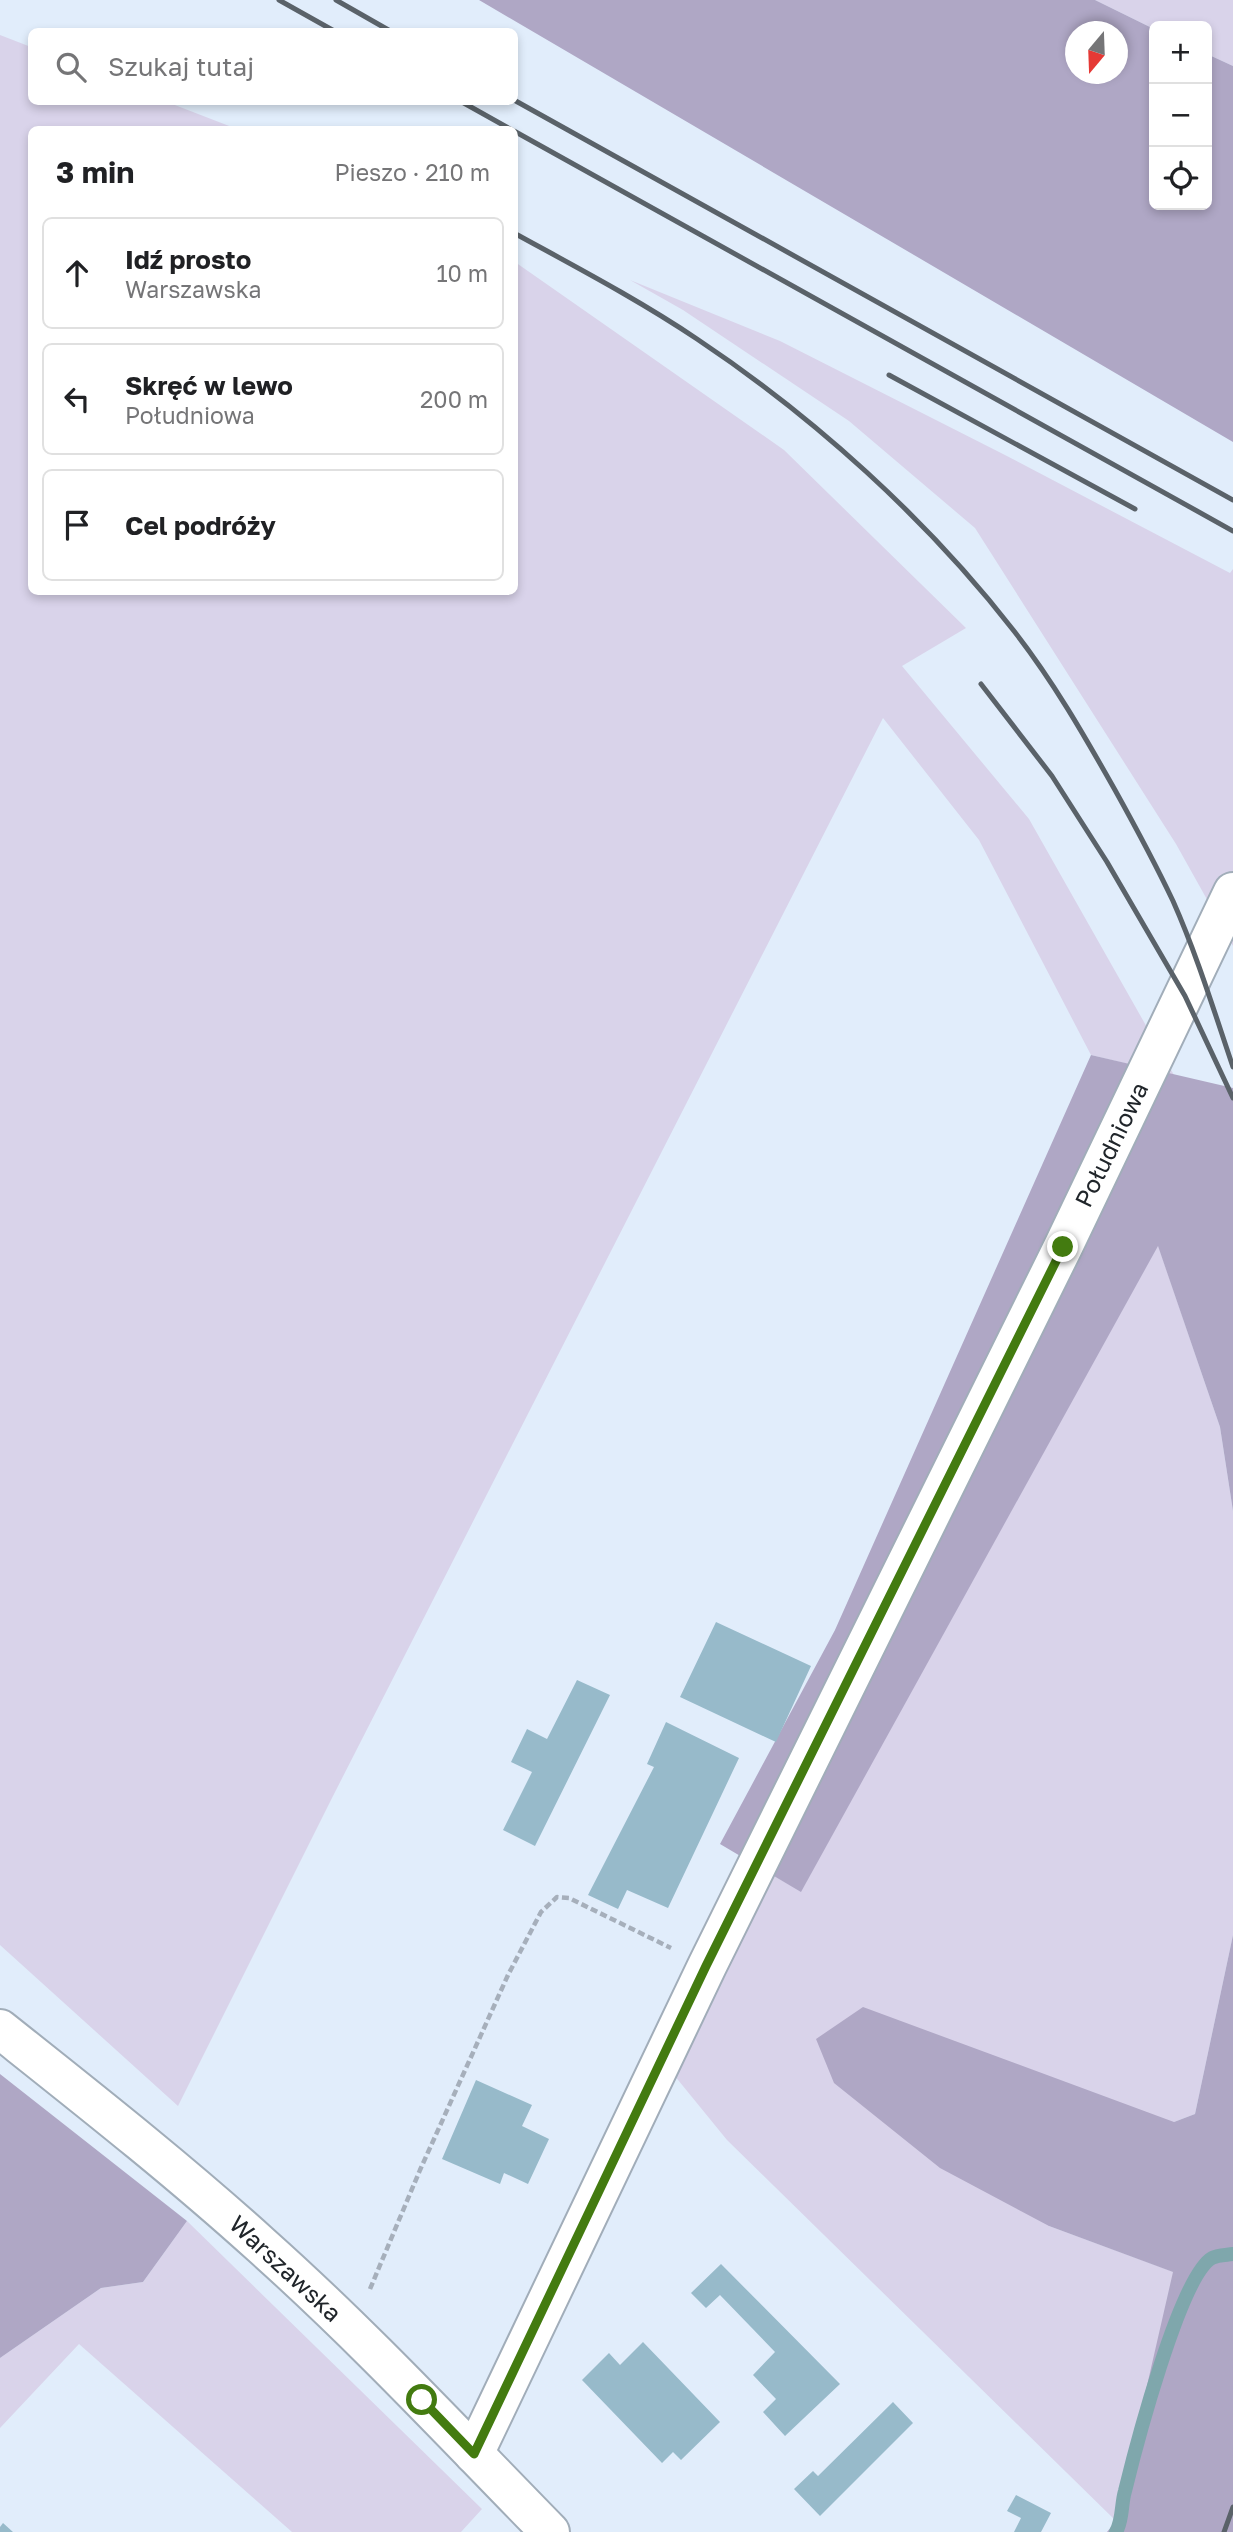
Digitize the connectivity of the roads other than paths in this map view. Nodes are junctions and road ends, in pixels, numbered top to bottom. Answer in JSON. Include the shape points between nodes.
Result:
{"nodes":[{"id":1,"x":1233,"y":892,"type":"edge"},
{"id":2,"x":0,"y":2029,"type":"edge"},
{"id":3,"x":474,"y":2454,"type":"junction"},
{"id":4,"x":550,"y":2532,"type":"edge"}],
"edges":[{"from":1,"to":3,"type":"street","name":"Południowa","via":[[1069,1235],[706,1966]]},
{"from":2,"to":3,"type":"street","name":"Warszawska","via":[[172,2166],[263,2246]]},
{"from":3,"to":4,"type":"street","name":"Warszawska"}]}
